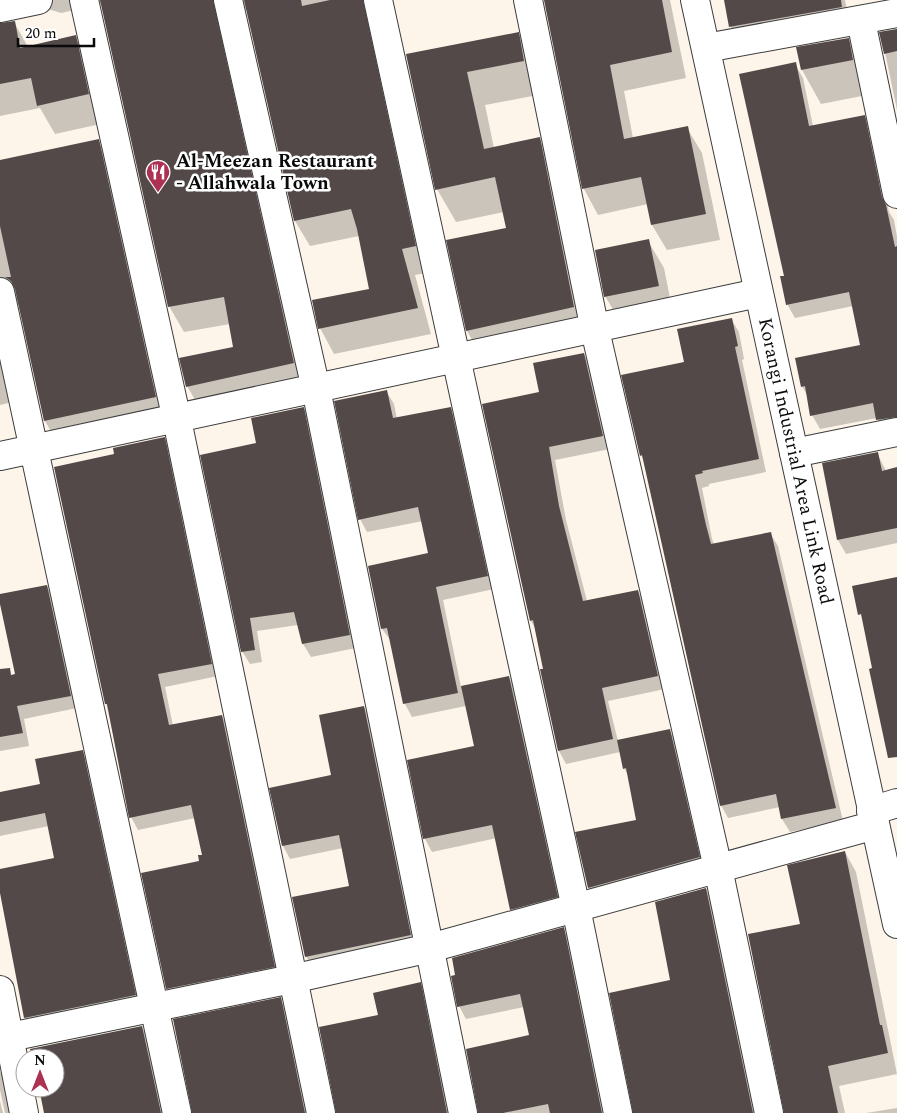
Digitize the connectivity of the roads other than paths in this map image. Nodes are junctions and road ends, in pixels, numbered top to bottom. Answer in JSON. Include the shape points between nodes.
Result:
{"nodes":[{"id":1,"x":38,"y":0,"type":"edge"},
{"id":2,"x":84,"y":0,"type":"edge"},
{"id":3,"x":228,"y":0,"type":"edge"},
{"id":4,"x":378,"y":0,"type":"edge"},
{"id":5,"x":528,"y":0,"type":"edge"},
{"id":6,"x":695,"y":0,"type":"edge"},
{"id":7,"x":0,"y":8,"type":"edge"},
{"id":8,"x":897,"y":13,"type":"edge"},
{"id":9,"x":861,"y":21,"type":"junction"},
{"id":10,"x":706,"y":48,"type":"junction"},
{"id":11,"x":897,"y":194,"type":"edge"},
{"id":12,"x":0,"y":292,"type":"edge"},
{"id":13,"x":758,"y":293,"type":"junction"},
{"id":14,"x":595,"y":330,"type":"junction"},
{"id":15,"x":455,"y":357,"type":"junction"},
{"id":16,"x":316,"y":389,"type":"junction"},
{"id":17,"x":177,"y":420,"type":"junction"},
{"id":18,"x":897,"y":432,"type":"edge"},
{"id":19,"x":32,"y":449,"type":"junction"},
{"id":20,"x":794,"y":453,"type":"junction"},
{"id":21,"x":0,"y":456,"type":"edge"},
{"id":22,"x":897,"y":803,"type":"edge"},
{"id":23,"x":873,"y":818,"type":"junction"},
{"id":24,"x":718,"y":868,"type":"junction"},
{"id":25,"x":576,"y":908,"type":"junction"},
{"id":26,"x":897,"y":924,"type":"edge"},
{"id":27,"x":430,"y":948,"type":"junction"},
{"id":28,"x":292,"y":979,"type":"junction"},
{"id":29,"x":0,"y":990,"type":"edge"},
{"id":30,"x":154,"y":1008,"type":"junction"},
{"id":31,"x":5,"y":1038,"type":"edge"},
{"id":32,"x":24,"y":1113,"type":"edge"},
{"id":33,"x":177,"y":1113,"type":"edge"},
{"id":34,"x":321,"y":1113,"type":"edge"},
{"id":35,"x":463,"y":1113,"type":"edge"},
{"id":36,"x":618,"y":1113,"type":"edge"},
{"id":37,"x":769,"y":1113,"type":"edge"}],
"edges":[{"from":1,"to":7,"type":"street"},
{"from":2,"to":17,"type":"street"},
{"from":3,"to":16,"type":"street"},
{"from":4,"to":15,"type":"street"},
{"from":5,"to":14,"type":"street"},
{"from":6,"to":10,"type":"street","name":"Korangi Industrial Area Link Road"},
{"from":8,"to":9,"type":"street"},
{"from":9,"to":10,"type":"street"},
{"from":9,"to":11,"type":"street"},
{"from":10,"to":13,"type":"street","name":"Korangi Industrial Area Link Road"},
{"from":12,"to":19,"type":"street"},
{"from":13,"to":14,"type":"street"},
{"from":13,"to":20,"type":"street","name":"Korangi Industrial Area Link Road"},
{"from":14,"to":15,"type":"street"},
{"from":14,"to":24,"type":"street"},
{"from":15,"to":16,"type":"street"},
{"from":15,"to":25,"type":"street"},
{"from":16,"to":17,"type":"street"},
{"from":16,"to":27,"type":"street"},
{"from":17,"to":19,"type":"street"},
{"from":17,"to":28,"type":"street"},
{"from":18,"to":20,"type":"street"},
{"from":19,"to":21,"type":"street"},
{"from":19,"to":30,"type":"street"},
{"from":20,"to":23,"type":"street","name":"Korangi Industrial Area Link Road"},
{"from":22,"to":23,"type":"street"},
{"from":23,"to":24,"type":"street"},
{"from":23,"to":26,"type":"street","name":"Korangi Industrial Area Link Road"},
{"from":24,"to":25,"type":"street"},
{"from":24,"to":37,"type":"street"},
{"from":25,"to":27,"type":"street"},
{"from":25,"to":36,"type":"street"},
{"from":27,"to":28,"type":"street"},
{"from":27,"to":35,"type":"street"},
{"from":28,"to":30,"type":"street"},
{"from":28,"to":34,"type":"street"},
{"from":29,"to":31,"type":"street"},
{"from":30,"to":31,"type":"street"},
{"from":30,"to":33,"type":"street"},
{"from":31,"to":32,"type":"street"}]}
